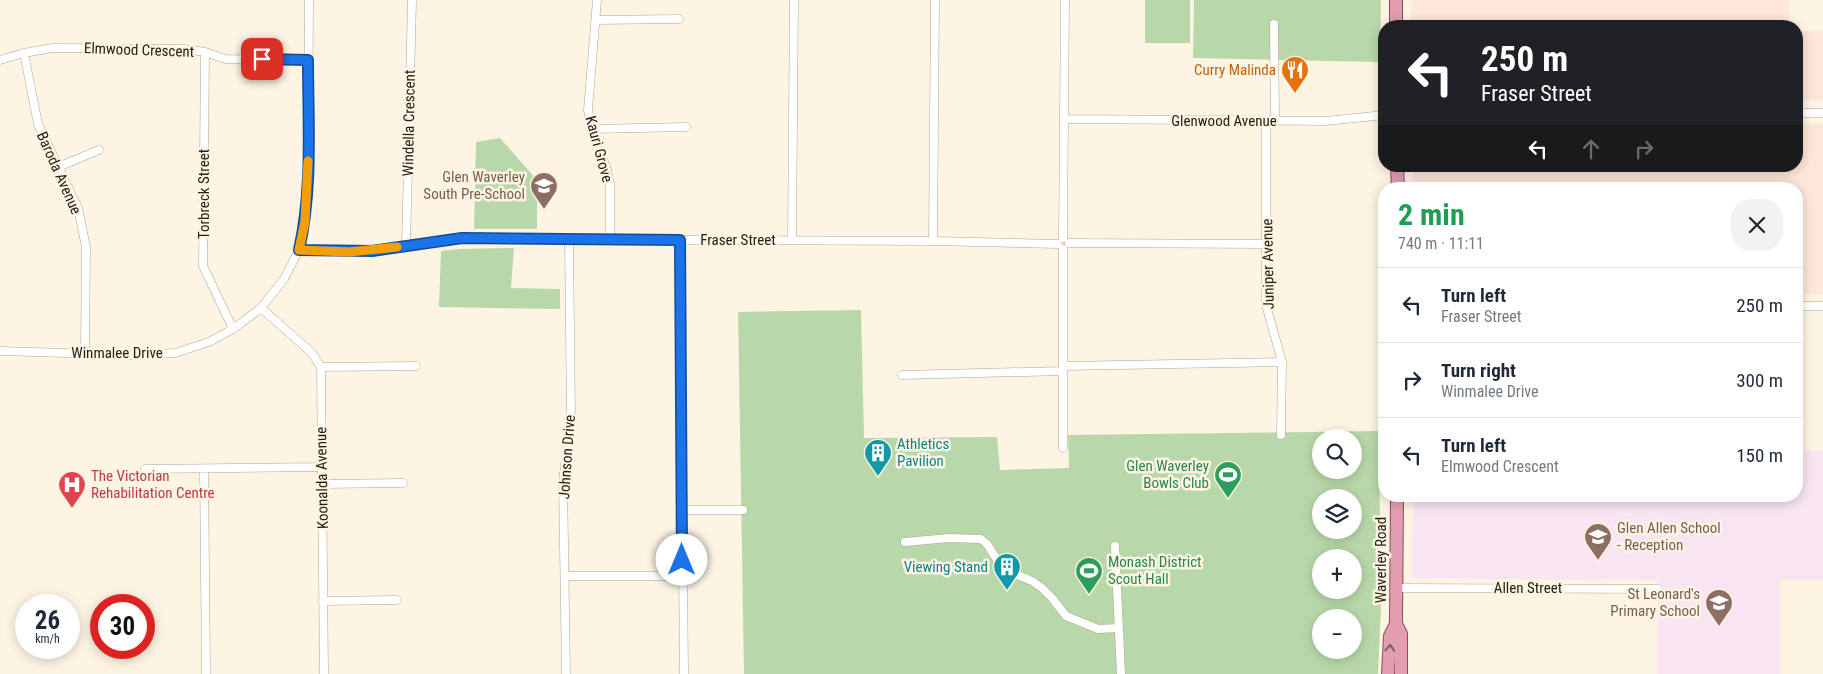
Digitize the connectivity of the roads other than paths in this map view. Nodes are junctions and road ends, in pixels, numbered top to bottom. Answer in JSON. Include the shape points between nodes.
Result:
{"nodes":[{"id":1,"x":309,"y":0,"type":"edge"},
{"id":2,"x":412,"y":0,"type":"edge"},
{"id":3,"x":597,"y":0,"type":"edge"},
{"id":4,"x":794,"y":0,"type":"edge"},
{"id":5,"x":935,"y":0,"type":"edge"},
{"id":6,"x":1065,"y":0,"type":"edge"},
{"id":7,"x":1396,"y":0,"type":"edge"},
{"id":8,"x":679,"y":19,"type":"dead end"},
{"id":9,"x":596,"y":20,"type":"junction"},
{"id":10,"x":1396,"y":20,"type":"edge"},
{"id":11,"x":1274,"y":24,"type":"dead end"},
{"id":12,"x":205,"y":52,"type":"junction"},
{"id":13,"x":24,"y":53,"type":"junction"},
{"id":14,"x":0,"y":60,"type":"edge"},
{"id":15,"x":308,"y":60,"type":"junction"},
{"id":16,"x":1803,"y":114,"type":"edge"},
{"id":17,"x":1823,"y":114,"type":"edge"},
{"id":18,"x":1378,"y":116,"type":"edge"},
{"id":19,"x":1064,"y":119,"type":"junction"},
{"id":20,"x":1270,"y":121,"type":"junction"},
{"id":21,"x":686,"y":127,"type":"dead end"},
{"id":22,"x":591,"y":129,"type":"junction"},
{"id":23,"x":99,"y":150,"type":"dead end"},
{"id":24,"x":58,"y":167,"type":"junction"},
{"id":25,"x":569,"y":239,"type":"junction"},
{"id":26,"x":610,"y":239,"type":"junction"},
{"id":27,"x":680,"y":240,"type":"junction"},
{"id":28,"x":792,"y":240,"type":"junction"},
{"id":29,"x":933,"y":241,"type":"junction"},
{"id":30,"x":1063,"y":243,"type":"junction"},
{"id":31,"x":1267,"y":244,"type":"junction"},
{"id":32,"x":406,"y":246,"type":"junction"},
{"id":33,"x":299,"y":250,"type":"junction"},
{"id":34,"x":1803,"y":306,"type":"edge"},
{"id":35,"x":1823,"y":306,"type":"edge"},
{"id":36,"x":261,"y":308,"type":"junction"},
{"id":37,"x":233,"y":329,"type":"junction"},
{"id":38,"x":0,"y":351,"type":"edge"},
{"id":39,"x":86,"y":353,"type":"junction"},
{"id":40,"x":1282,"y":362,"type":"junction"},
{"id":41,"x":416,"y":366,"type":"dead end"},
{"id":42,"x":321,"y":367,"type":"junction"},
{"id":43,"x":1063,"y":368,"type":"junction"},
{"id":44,"x":902,"y":374,"type":"dead end"},
{"id":45,"x":1282,"y":435,"type":"dead end"},
{"id":46,"x":1063,"y":448,"type":"dead end"},
{"id":47,"x":321,"y":467,"type":"junction"},
{"id":48,"x":145,"y":469,"type":"dead end"},
{"id":49,"x":204,"y":469,"type":"junction"},
{"id":50,"x":403,"y":483,"type":"dead end"},
{"id":51,"x":322,"y":484,"type":"junction"},
{"id":52,"x":1397,"y":502,"type":"edge"},
{"id":53,"x":682,"y":510,"type":"junction"},
{"id":54,"x":743,"y":510,"type":"dead end"},
{"id":55,"x":905,"y":542,"type":"dead end"},
{"id":56,"x":1115,"y":546,"type":"dead end"},
{"id":57,"x":565,"y":576,"type":"junction"},
{"id":58,"x":682,"y":576,"type":"junction"},
{"id":59,"x":1397,"y":588,"type":"junction"},
{"id":60,"x":1658,"y":589,"type":"dead end"},
{"id":61,"x":323,"y":600,"type":"junction"},
{"id":62,"x":397,"y":600,"type":"dead end"},
{"id":63,"x":1396,"y":624,"type":"junction"},
{"id":64,"x":1119,"y":628,"type":"junction"},
{"id":65,"x":206,"y":674,"type":"edge"},
{"id":66,"x":324,"y":674,"type":"edge"},
{"id":67,"x":566,"y":674,"type":"edge"},
{"id":68,"x":684,"y":674,"type":"edge"},
{"id":69,"x":1121,"y":674,"type":"edge"},
{"id":70,"x":1388,"y":674,"type":"edge"},
{"id":71,"x":1401,"y":674,"type":"edge"}],
"edges":[{"from":1,"to":15,"type":"street","name":"Winmalee Drive"},
{"from":2,"to":32,"type":"street","name":"Windella Crescent"},
{"from":3,"to":9,"type":"street","name":"Kauri Grove"},
{"from":4,"to":28,"type":"street"},
{"from":5,"to":29,"type":"street"},
{"from":6,"to":19,"type":"street"},
{"from":7,"to":10,"type":"main road"},
{"from":8,"to":9,"type":"street"},
{"from":9,"to":22,"type":"street","name":"Kauri Grove","via":[[588,110]]},
{"from":11,"to":20,"type":"street","name":"Juniper Avenue"},
{"from":12,"to":13,"type":"street","name":"Elmwood Crescent","via":[[52,48]]},
{"from":12,"to":15,"type":"street","name":"Elmwood Crescent","via":[[225,59]]},
{"from":12,"to":37,"type":"street","name":"Torbreck Street","via":[[204,266]]},
{"from":13,"to":14,"type":"street","name":"Elmwood Crescent"},
{"from":13,"to":24,"type":"street","name":"Baroda Avenue","via":[[38,124]]},
{"from":15,"to":33,"type":"street","name":"Winmalee Drive","via":[[308,190]]},
{"from":16,"to":17,"type":"street"},
{"from":18,"to":20,"type":"street","name":"Glenwood Avenue","via":[[1326,121]]},
{"from":19,"to":20,"type":"street","name":"Glenwood Avenue"},
{"from":19,"to":30,"type":"street"},
{"from":20,"to":31,"type":"street","name":"Juniper Avenue"},
{"from":21,"to":22,"type":"street"},
{"from":22,"to":26,"type":"street","name":"Kauri Grove","via":[[610,184]]},
{"from":23,"to":24,"type":"street"},
{"from":24,"to":39,"type":"street","name":"Baroda Avenue","via":[[78,208],[86,248]]},
{"from":25,"to":26,"type":"street","name":"Fraser Street"},
{"from":25,"to":32,"type":"street","name":"Fraser Street","via":[[462,238]]},
{"from":25,"to":57,"type":"street","name":"Johnson Drive","via":[[571,418],[563,481]]},
{"from":26,"to":27,"type":"street","name":"Fraser Street"},
{"from":27,"to":28,"type":"street","name":"Fraser Street"},
{"from":27,"to":53,"type":"street"},
{"from":28,"to":29,"type":"street","name":"Fraser Street"},
{"from":29,"to":30,"type":"street","name":"Fraser Street"},
{"from":30,"to":31,"type":"street","name":"Fraser Street"},
{"from":30,"to":43,"type":"street"},
{"from":31,"to":40,"type":"street","name":"Juniper Avenue","via":[[1266,305]]},
{"from":32,"to":33,"type":"street","name":"Fraser Street","via":[[349,252]]},
{"from":33,"to":36,"type":"street","name":"Winmalee Drive","via":[[284,278]]},
{"from":34,"to":35,"type":"street"},
{"from":36,"to":37,"type":"street","name":"Winmalee Drive"},
{"from":36,"to":42,"type":"street","via":[[312,353]]},
{"from":37,"to":39,"type":"street","name":"Winmalee Drive","via":[[209,342],[175,353]]},
{"from":38,"to":39,"type":"street","name":"Winmalee Drive"},
{"from":40,"to":43,"type":"street"},
{"from":40,"to":45,"type":"street","name":"Juniper Avenue"},
{"from":41,"to":42,"type":"street"},
{"from":42,"to":47,"type":"street","name":"Koonalda Avenue"},
{"from":43,"to":44,"type":"street"},
{"from":43,"to":46,"type":"street"},
{"from":47,"to":49,"type":"street"},
{"from":47,"to":51,"type":"street","name":"Koonalda Avenue"},
{"from":48,"to":49,"type":"street"},
{"from":49,"to":65,"type":"street"},
{"from":50,"to":51,"type":"street"},
{"from":51,"to":61,"type":"street","name":"Koonalda Avenue"},
{"from":52,"to":59,"type":"main road","name":"Waverley Road"},
{"from":53,"to":54,"type":"street"},
{"from":53,"to":58,"type":"street"},
{"from":55,"to":64,"type":"street","via":[[978,538],[1003,569],[1042,588],[1066,616],[1098,628]]},
{"from":56,"to":64,"type":"street"},
{"from":57,"to":58,"type":"street"},
{"from":57,"to":67,"type":"street","name":"Johnson Drive"},
{"from":58,"to":68,"type":"street"},
{"from":59,"to":60,"type":"street","name":"Allen Street"},
{"from":59,"to":63,"type":"main road","name":"Waverley Road"},
{"from":61,"to":62,"type":"street"},
{"from":61,"to":66,"type":"street","name":"Koonalda Avenue"},
{"from":70,"to":63,"type":"main road","name":"Waverley Road","one_way":true,"via":[[1390,636]]},
{"from":63,"to":71,"type":"main road","name":"Waverley Road","via":[[1401,634]]},
{"from":64,"to":69,"type":"street"}]}
